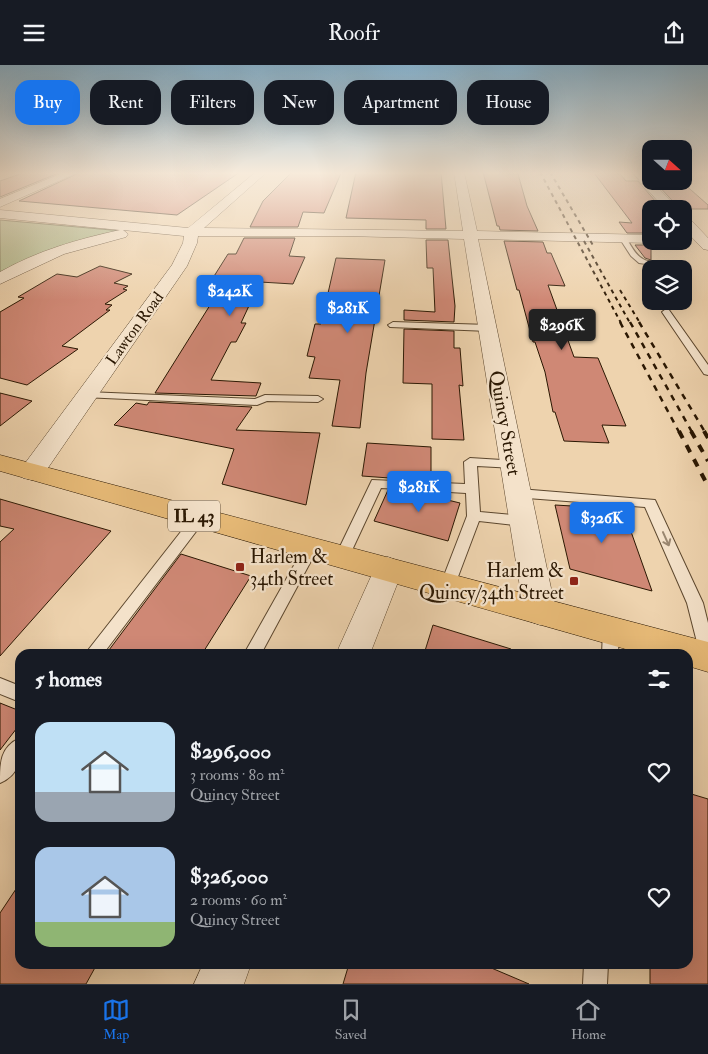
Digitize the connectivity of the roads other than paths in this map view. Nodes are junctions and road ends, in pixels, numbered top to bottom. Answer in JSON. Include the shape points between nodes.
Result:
{"nodes":[{"id":1,"x":9,"y":215,"type":"edge"},
{"id":2,"x":211,"y":215,"type":"edge"},
{"id":3,"x":468,"y":215,"type":"edge"},
{"id":4,"x":152,"y":229,"type":"junction"},
{"id":5,"x":692,"y":229,"type":"edge"},
{"id":6,"x":191,"y":232,"type":"junction"},
{"id":7,"x":472,"y":235,"type":"junction"},
{"id":8,"x":624,"y":239,"type":"junction"},
{"id":9,"x":642,"y":239,"type":"edge"},
{"id":10,"x":692,"y":241,"type":"edge"},
{"id":11,"x":706,"y":242,"type":"edge"},
{"id":12,"x":642,"y":262,"type":"edge"},
{"id":13,"x":0,"y":279,"type":"edge"},
{"id":14,"x":666,"y":312,"type":"dead end"},
{"id":15,"x":393,"y":325,"type":"dead end"},
{"id":16,"x":489,"y":328,"type":"junction"},
{"id":17,"x":708,"y":372,"type":"edge"},
{"id":18,"x":87,"y":395,"type":"junction"},
{"id":19,"x":318,"y":399,"type":"dead end"},
{"id":20,"x":0,"y":463,"type":"edge"},
{"id":21,"x":513,"y":465,"type":"junction"},
{"id":22,"x":32,"y":472,"type":"junction"},
{"id":23,"x":472,"y":489,"type":"junction"},
{"id":24,"x":519,"y":494,"type":"junction"},
{"id":25,"x":474,"y":516,"type":"junction"},
{"id":26,"x":199,"y":518,"type":"junction"},
{"id":27,"x":524,"y":521,"type":"junction"},
{"id":28,"x":311,"y":548,"type":"junction"},
{"id":29,"x":342,"y":557,"type":"junction"},
{"id":30,"x":388,"y":569,"type":"junction"},
{"id":31,"x":448,"y":586,"type":"junction"},
{"id":32,"x":540,"y":611,"type":"junction"},
{"id":33,"x":610,"y":642,"type":"edge"},
{"id":34,"x":97,"y":649,"type":"edge"},
{"id":35,"x":255,"y":649,"type":"edge"},
{"id":36,"x":355,"y":649,"type":"edge"},
{"id":37,"x":659,"y":649,"type":"edge"},
{"id":38,"x":693,"y":654,"type":"edge"},
{"id":39,"x":708,"y":656,"type":"edge"},
{"id":40,"x":0,"y":686,"type":"edge"},
{"id":41,"x":15,"y":692,"type":"edge"},
{"id":42,"x":15,"y":754,"type":"edge"},
{"id":43,"x":0,"y":773,"type":"edge"},
{"id":44,"x":225,"y":969,"type":"edge"},
{"id":45,"x":596,"y":969,"type":"edge"},
{"id":46,"x":218,"y":984,"type":"edge"},
{"id":47,"x":595,"y":984,"type":"edge"}],
"edges":[{"from":1,"to":4,"type":"street"},
{"from":2,"to":6,"type":"street"},
{"from":3,"to":7,"type":"street","name":"Quincy Street"},
{"from":4,"to":6,"type":"street"},
{"from":4,"to":13,"type":"street","via":[[78,245],[32,262]]},
{"from":5,"to":11,"type":"street"},
{"from":6,"to":7,"type":"street"},
{"from":6,"to":18,"type":"street","name":"Lawton Road","via":[[190,243],[179,266]]},
{"from":7,"to":8,"type":"street"},
{"from":7,"to":16,"type":"street","name":"Quincy Street"},
{"from":8,"to":9,"type":"street"},
{"from":8,"to":12,"type":"lane"},
{"from":10,"to":11,"type":"street"},
{"from":14,"to":17,"type":"lane"},
{"from":15,"to":16,"type":"lane"},
{"from":16,"to":21,"type":"street","name":"Quincy Street"},
{"from":18,"to":19,"type":"lane","via":[[256,402],[265,398]]},
{"from":18,"to":22,"type":"street","name":"Lawton Road"},
{"from":20,"to":22,"type":"main road","number":"IL 43"},
{"from":21,"to":23,"type":"lane","via":[[470,461]]},
{"from":21,"to":24,"type":"street","name":"Quincy Street"},
{"from":22,"to":26,"type":"main road","number":"IL 43"},
{"from":23,"to":25,"type":"lane"},
{"from":23,"to":29,"type":"lane","via":[[377,483]]},
{"from":24,"to":27,"type":"street","name":"Quincy Street"},
{"from":24,"to":39,"type":"lane","one_way":true,"via":[[650,503],[695,603]]},
{"from":25,"to":27,"type":"lane"},
{"from":25,"to":31,"type":"lane"},
{"from":26,"to":28,"type":"main road","number":"IL 43"},
{"from":26,"to":34,"type":"lane"},
{"from":27,"to":32,"type":"street","name":"Quincy Street"},
{"from":28,"to":29,"type":"main road","number":"IL 43"},
{"from":28,"to":35,"type":"lane"},
{"from":29,"to":30,"type":"main road","number":"IL 43"},
{"from":30,"to":31,"type":"main road","number":"IL 43"},
{"from":30,"to":36,"type":"street"},
{"from":31,"to":32,"type":"main road","number":"IL 43"},
{"from":32,"to":33,"type":"main road","number":"IL 43"},
{"from":33,"to":37,"type":"main road","number":"IL 43"},
{"from":38,"to":39,"type":"main road","number":"IL 43"},
{"from":40,"to":41,"type":"lane"},
{"from":42,"to":43,"type":"lane"},
{"from":44,"to":46,"type":"street"},
{"from":45,"to":47,"type":"lane"}]}
